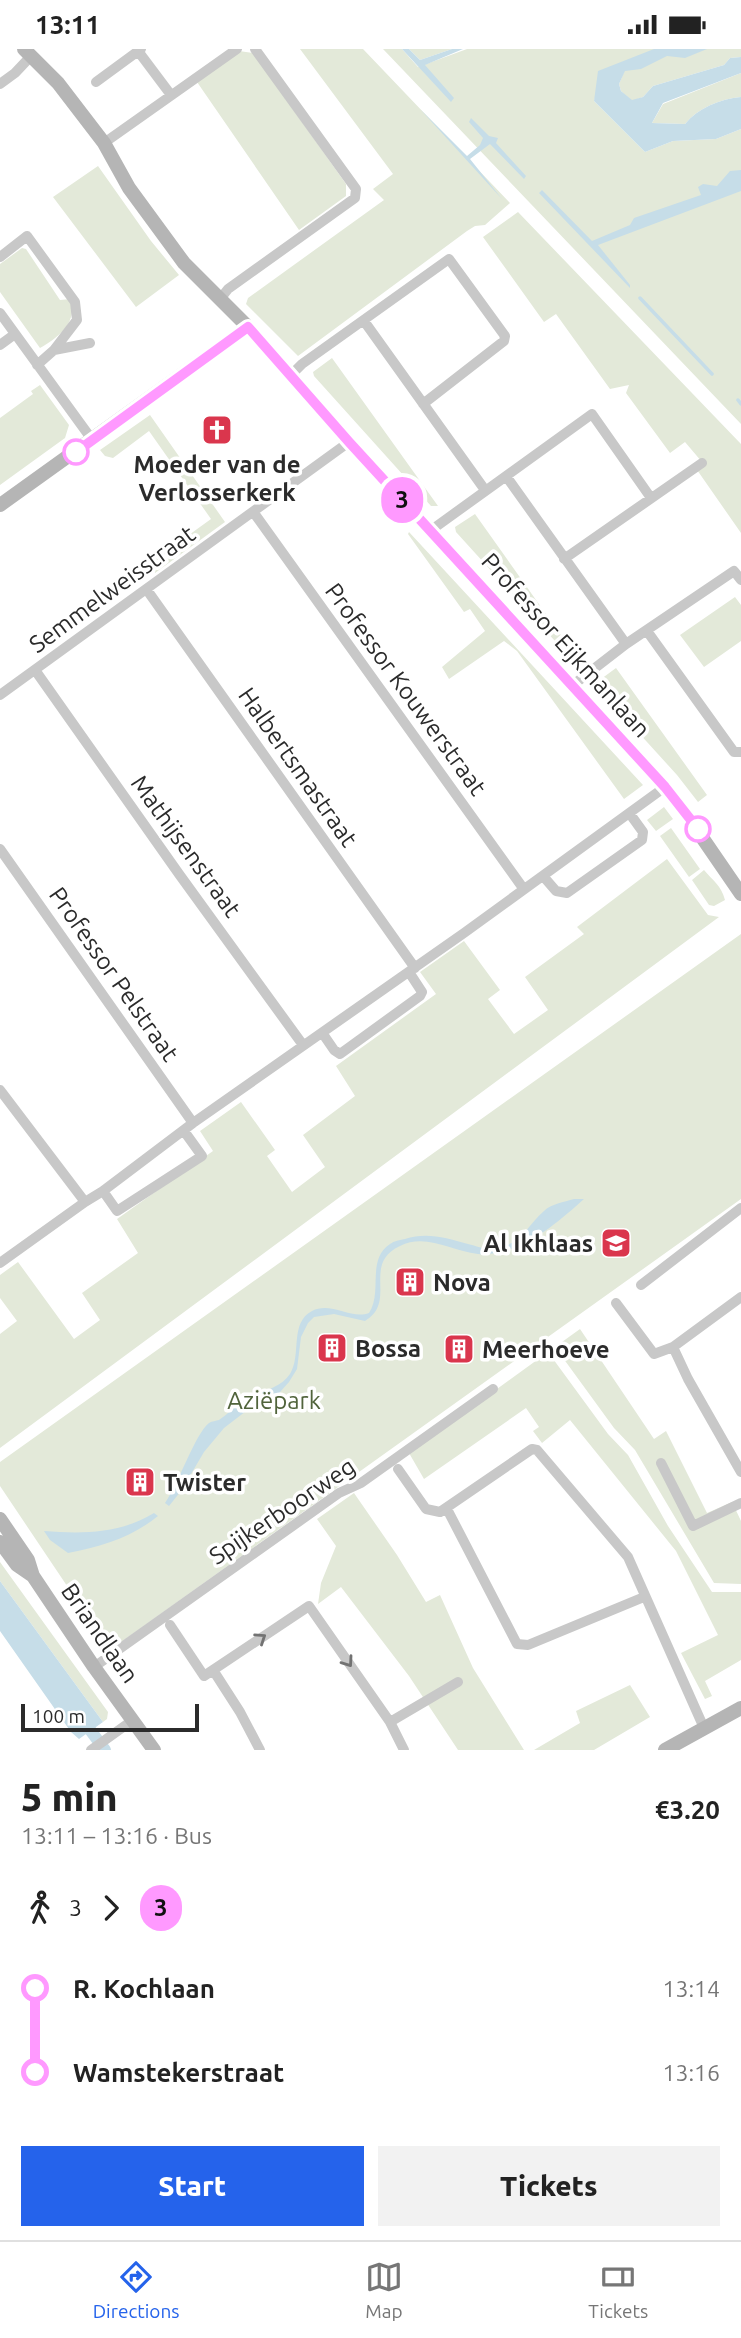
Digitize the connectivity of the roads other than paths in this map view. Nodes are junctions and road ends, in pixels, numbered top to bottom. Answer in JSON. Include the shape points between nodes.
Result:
{"nodes":[{"id":1,"x":237,"y":49,"type":"edge"},
{"id":2,"x":255,"y":49,"type":"edge"},
{"id":3,"x":139,"y":50,"type":"edge"},
{"id":4,"x":27,"y":53,"type":"edge"},
{"id":5,"x":96,"y":82,"type":"dead end"},
{"id":6,"x":0,"y":84,"type":"edge"},
{"id":7,"x":170,"y":95,"type":"junction"},
{"id":8,"x":104,"y":143,"type":"junction"},
{"id":9,"x":0,"y":257,"type":"edge"},
{"id":10,"x":221,"y":298,"type":"junction"},
{"id":11,"x":0,"y":313,"type":"edge"},
{"id":12,"x":364,"y":321,"type":"junction"},
{"id":13,"x":248,"y":327,"type":"junction"},
{"id":14,"x":15,"y":334,"type":"junction"},
{"id":15,"x":90,"y":343,"type":"dead end"},
{"id":16,"x":0,"y":345,"type":"edge"},
{"id":17,"x":54,"y":350,"type":"junction"},
{"id":18,"x":37,"y":365,"type":"junction"},
{"id":19,"x":290,"y":376,"type":"junction"},
{"id":20,"x":423,"y":404,"type":"junction"},
{"id":21,"x":93,"y":441,"type":"junction"},
{"id":22,"x":349,"y":442,"type":"junction"},
{"id":23,"x":702,"y":463,"type":"dead end"},
{"id":24,"x":506,"y":476,"type":"junction"},
{"id":25,"x":485,"y":491,"type":"junction"},
{"id":26,"x":651,"y":498,"type":"junction"},
{"id":27,"x":0,"y":505,"type":"edge"},
{"id":28,"x":254,"y":513,"type":"junction"},
{"id":29,"x":430,"y":531,"type":"junction"},
{"id":30,"x":564,"y":558,"type":"junction"},
{"id":31,"x":741,"y":580,"type":"edge"},
{"id":32,"x":147,"y":590,"type":"junction"},
{"id":33,"x":648,"y":631,"type":"junction"},
{"id":34,"x":626,"y":644,"type":"junction"},
{"id":35,"x":35,"y":670,"type":"junction"},
{"id":36,"x":573,"y":685,"type":"junction"},
{"id":37,"x":0,"y":695,"type":"edge"},
{"id":38,"x":738,"y":752,"type":"edge"},
{"id":39,"x":665,"y":787,"type":"junction"},
{"id":40,"x":630,"y":814,"type":"junction"},
{"id":41,"x":0,"y":849,"type":"edge"},
{"id":42,"x":543,"y":876,"type":"junction"},
{"id":43,"x":523,"y":888,"type":"junction"},
{"id":44,"x":741,"y":894,"type":"edge"},
{"id":45,"x":412,"y":970,"type":"junction"},
{"id":46,"x":323,"y":1034,"type":"junction"},
{"id":47,"x":303,"y":1045,"type":"junction"},
{"id":48,"x":0,"y":1090,"type":"edge"},
{"id":49,"x":193,"y":1123,"type":"junction"},
{"id":50,"x":184,"y":1132,"type":"junction"},
{"id":51,"x":103,"y":1191,"type":"junction"},
{"id":52,"x":85,"y":1202,"type":"junction"},
{"id":53,"x":741,"y":1208,"type":"edge"},
{"id":54,"x":0,"y":1263,"type":"edge"},
{"id":55,"x":641,"y":1285,"type":"dead end"},
{"id":56,"x":741,"y":1297,"type":"edge"},
{"id":57,"x":616,"y":1303,"type":"dead end"},
{"id":58,"x":673,"y":1347,"type":"junction"},
{"id":59,"x":493,"y":1389,"type":"dead end"},
{"id":60,"x":661,"y":1463,"type":"dead end"},
{"id":61,"x":398,"y":1469,"type":"dead end"},
{"id":62,"x":741,"y":1472,"type":"edge"},
{"id":63,"x":741,"y":1503,"type":"edge"},
{"id":64,"x":447,"y":1509,"type":"junction"},
{"id":65,"x":0,"y":1519,"type":"edge"},
{"id":66,"x":0,"y":1542,"type":"edge"},
{"id":67,"x":33,"y":1576,"type":"junction"},
{"id":68,"x":644,"y":1597,"type":"junction"},
{"id":69,"x":170,"y":1625,"type":"dead end"},
{"id":70,"x":94,"y":1667,"type":"junction"},
{"id":71,"x":214,"y":1670,"type":"junction"},
{"id":72,"x":458,"y":1682,"type":"dead end"},
{"id":73,"x":741,"y":1708,"type":"edge"},
{"id":74,"x":133,"y":1720,"type":"junction"},
{"id":75,"x":390,"y":1722,"type":"junction"},
{"id":76,"x":704,"y":1728,"type":"junction"},
{"id":77,"x":91,"y":1750,"type":"edge"},
{"id":78,"x":154,"y":1750,"type":"edge"},
{"id":79,"x":260,"y":1750,"type":"edge"},
{"id":80,"x":404,"y":1750,"type":"edge"},
{"id":81,"x":665,"y":1750,"type":"edge"}],
"edges":[{"from":1,"to":7,"type":"street"},
{"from":2,"to":10,"type":"street","via":[[356,189],[355,198]]},
{"from":3,"to":5,"type":"street"},
{"from":3,"to":7,"type":"street"},
{"from":4,"to":6,"type":"street","via":[[15,73]]},
{"from":4,"to":8,"type":"street","name":"Professor Eijkmanlaan","via":[[58,83]]},
{"from":7,"to":8,"type":"street"},
{"from":8,"to":10,"type":"street","name":"Professor Eijkmanlaan","via":[[159,230],[184,263]]},
{"from":9,"to":17,"type":"street","via":[[27,236],[75,302],[77,320]]},
{"from":10,"to":13,"type":"street","name":"Professor Eijkmanlaan"},
{"from":11,"to":14,"type":"street"},
{"from":12,"to":19,"type":"street"},
{"from":12,"to":20,"type":"street"},
{"from":12,"to":20,"type":"street","via":[[449,259],[505,336],[505,341]]},
{"from":13,"to":19,"type":"street","name":"Professor Eijkmanlaan"},
{"from":13,"to":21,"type":"street"},
{"from":14,"to":16,"type":"street"},
{"from":14,"to":18,"type":"street"},
{"from":15,"to":17,"type":"street"},
{"from":17,"to":18,"type":"street"},
{"from":18,"to":21,"type":"street"},
{"from":19,"to":22,"type":"street","name":"Professor Eijkmanlaan"},
{"from":20,"to":25,"type":"street"},
{"from":21,"to":27,"type":"street"},
{"from":22,"to":28,"type":"street","name":"Semmelweisstraat"},
{"from":22,"to":29,"type":"street","name":"Professor Eijkmanlaan"},
{"from":23,"to":26,"type":"street"},
{"from":24,"to":25,"type":"street"},
{"from":24,"to":26,"type":"street","via":[[592,414]]},
{"from":24,"to":30,"type":"street"},
{"from":25,"to":29,"type":"street"},
{"from":26,"to":30,"type":"street"},
{"from":28,"to":32,"type":"street","name":"Semmelweisstraat"},
{"from":28,"to":43,"type":"street","name":"Professor Kouwerstraat"},
{"from":29,"to":36,"type":"street","name":"Professor Eijkmanlaan"},
{"from":30,"to":34,"type":"street"},
{"from":31,"to":33,"type":"street","via":[[734,571]]},
{"from":32,"to":35,"type":"street","name":"Semmelweisstraat"},
{"from":32,"to":45,"type":"street","name":"Halbertsmastraat"},
{"from":33,"to":34,"type":"street"},
{"from":33,"to":38,"type":"street"},
{"from":34,"to":36,"type":"street"},
{"from":35,"to":37,"type":"street","name":"Semmelweisstraat"},
{"from":35,"to":47,"type":"street","name":"Mathijsenstraat"},
{"from":36,"to":39,"type":"street","name":"Professor Eijkmanlaan"},
{"from":39,"to":40,"type":"street"},
{"from":39,"to":44,"type":"street","name":"Professor Eijkmanlaan"},
{"from":40,"to":42,"type":"street"},
{"from":40,"to":42,"type":"street","via":[[643,832],[642,840],[567,893],[556,891]]},
{"from":41,"to":49,"type":"street","name":"Professor Pelstraat"},
{"from":42,"to":43,"type":"street"},
{"from":43,"to":45,"type":"street"},
{"from":45,"to":46,"type":"street"},
{"from":45,"to":46,"type":"street","via":[[420,996],[340,1054]]},
{"from":46,"to":47,"type":"street"},
{"from":47,"to":49,"type":"street"},
{"from":48,"to":52,"type":"street"},
{"from":49,"to":50,"type":"street"},
{"from":50,"to":51,"type":"street"},
{"from":50,"to":51,"type":"street","via":[[202,1156],[117,1211]]},
{"from":51,"to":52,"type":"street"},
{"from":52,"to":54,"type":"street"},
{"from":53,"to":55,"type":"street"},
{"from":56,"to":58,"type":"street"},
{"from":57,"to":58,"type":"street","via":[[654,1354]]},
{"from":58,"to":62,"type":"street"},
{"from":59,"to":70,"type":"street","name":"Spijkerboorweg"},
{"from":60,"to":63,"type":"street","via":[[694,1525]]},
{"from":61,"to":64,"type":"street","via":[[426,1509]]},
{"from":64,"to":68,"type":"street","via":[[517,1644],[528,1645]]},
{"from":64,"to":68,"type":"street","via":[[532,1449],[537,1450],[628,1557]]},
{"from":65,"to":67,"type":"street","name":"Briandlaan","via":[[28,1560]]},
{"from":66,"to":67,"type":"street","name":"Briandlaan","via":[[17,1565]]},
{"from":67,"to":70,"type":"street","name":"Briandlaan"},
{"from":68,"to":76,"type":"street"},
{"from":69,"to":71,"type":"street","via":[[204,1676]]},
{"from":70,"to":74,"type":"street","name":"Briandlaan"},
{"from":71,"to":75,"type":"street","one_way":true,"via":[[309,1606]]},
{"from":71,"to":79,"type":"street"},
{"from":72,"to":75,"type":"street"},
{"from":73,"to":76,"type":"street"},
{"from":74,"to":77,"type":"street"},
{"from":74,"to":78,"type":"street","name":"Briandlaan"},
{"from":75,"to":80,"type":"street"},
{"from":76,"to":81,"type":"street"}]}
